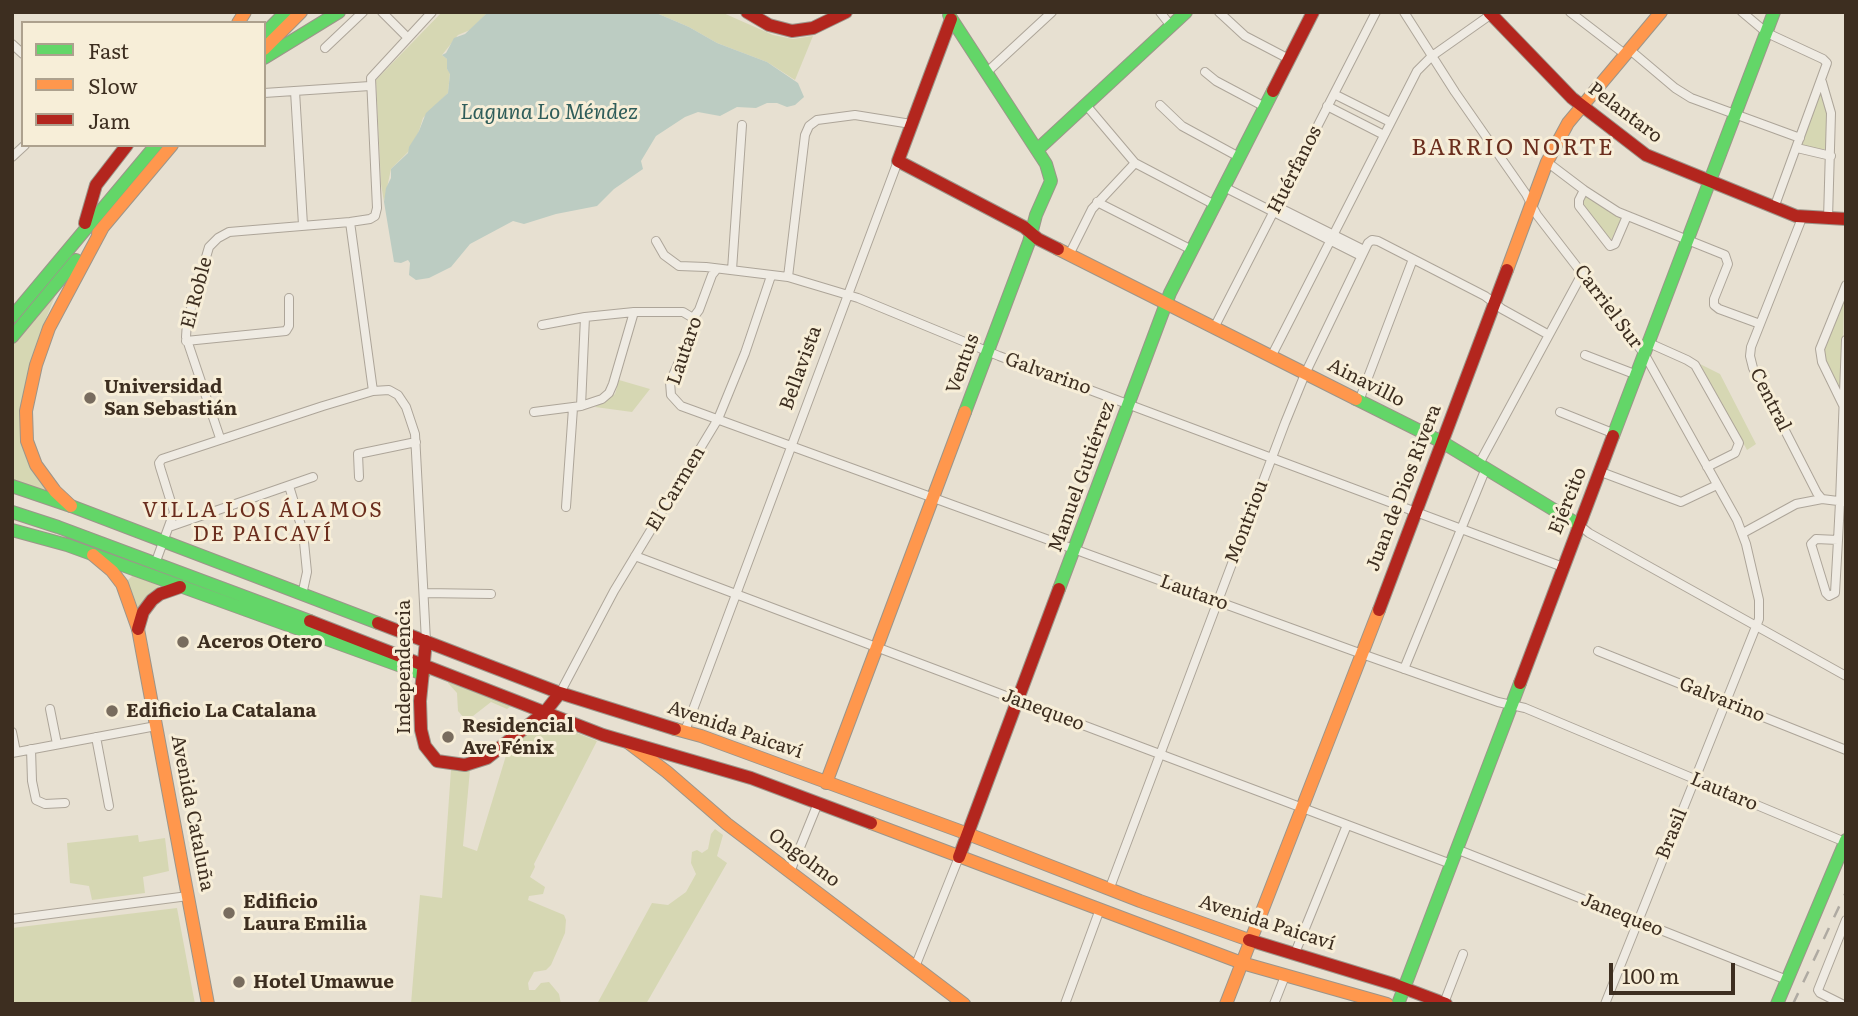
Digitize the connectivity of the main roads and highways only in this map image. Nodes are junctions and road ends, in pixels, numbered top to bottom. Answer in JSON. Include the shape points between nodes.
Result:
{"nodes":[{"id":1,"x":286,"y":12,"type":"edge"},
{"id":2,"x":301,"y":12,"type":"edge"},
{"id":3,"x":339,"y":12,"type":"edge"},
{"id":4,"x":747,"y":12,"type":"edge"},
{"id":5,"x":1186,"y":12,"type":"edge"},
{"id":6,"x":1313,"y":12,"type":"edge"},
{"id":7,"x":1661,"y":12,"type":"edge"},
{"id":8,"x":1774,"y":12,"type":"edge"},
{"id":9,"x":1491,"y":13,"type":"edge"},
{"id":10,"x":837,"y":14,"type":"edge"},
{"id":11,"x":949,"y":16,"type":"edge"},
{"id":12,"x":266,"y":32,"type":"edge"},
{"id":13,"x":266,"y":47,"type":"edge"},
{"id":14,"x":266,"y":57,"type":"edge"},
{"id":15,"x":1582,"y":106,"type":"junction"},
{"id":16,"x":125,"y":147,"type":"edge"},
{"id":17,"x":154,"y":147,"type":"edge"},
{"id":18,"x":170,"y":147,"type":"edge"},
{"id":19,"x":1037,"y":150,"type":"junction"},
{"id":20,"x":898,"y":161,"type":"joint"},
{"id":21,"x":1710,"y":183,"type":"junction"},
{"id":22,"x":1846,"y":219,"type":"edge"},
{"id":23,"x":103,"y":227,"type":"junction"},
{"id":24,"x":1031,"y":233,"type":"junction"},
{"id":25,"x":76,"y":240,"type":"junction"},
{"id":26,"x":1166,"y":304,"type":"junction"},
{"id":27,"x":12,"y":317,"type":"edge"},
{"id":28,"x":12,"y":337,"type":"edge"},
{"id":29,"x":1442,"y":442,"type":"junction"},
{"id":30,"x":12,"y":486,"type":"edge"},
{"id":31,"x":71,"y":506,"type":"junction"},
{"id":32,"x":12,"y":512,"type":"edge"},
{"id":33,"x":1579,"y":525,"type":"junction"},
{"id":34,"x":12,"y":530,"type":"edge"},
{"id":35,"x":93,"y":555,"type":"junction"},
{"id":36,"x":180,"y":587,"type":"junction"},
{"id":37,"x":138,"y":629,"type":"junction"},
{"id":38,"x":426,"y":641,"type":"junction"},
{"id":39,"x":424,"y":669,"type":"junction"},
{"id":40,"x":560,"y":693,"type":"junction"},
{"id":41,"x":545,"y":712,"type":"junction"},
{"id":42,"x":624,"y":740,"type":"junction"},
{"id":43,"x":827,"y":783,"type":"junction"},
{"id":44,"x":968,"y":834,"type":"junction"},
{"id":45,"x":1845,"y":841,"type":"edge"},
{"id":46,"x":959,"y":858,"type":"junction"},
{"id":47,"x":1250,"y":940,"type":"junction"},
{"id":48,"x":1242,"y":963,"type":"junction"},
{"id":49,"x":1404,"y":988,"type":"junction"},
{"id":50,"x":1445,"y":1003,"type":"edge"},
{"id":51,"x":208,"y":1004,"type":"edge"},
{"id":52,"x":964,"y":1004,"type":"edge"},
{"id":53,"x":1226,"y":1004,"type":"edge"},
{"id":54,"x":1387,"y":1004,"type":"edge"},
{"id":55,"x":1398,"y":1004,"type":"edge"},
{"id":56,"x":1777,"y":1004,"type":"edge"}],
"edges":[{"from":1,"to":12,"type":"main road"},
{"from":2,"to":13,"type":"main road"},
{"from":3,"to":14,"type":"main road"},
{"from":4,"to":10,"type":"main road","via":[[792,31],[808,30]]},
{"from":5,"to":19,"type":"main road"},
{"from":6,"to":26,"type":"main road","name":"Manuel Gutiérrez"},
{"from":7,"to":15,"type":"main road","name":"Juan de Dios Rivera"},
{"from":8,"to":21,"type":"main road","name":"Ejército"},
{"from":9,"to":15,"type":"main road","name":"Pelantaro"},
{"from":11,"to":19,"type":"main road","name":"Ventus"},
{"from":11,"to":20,"type":"main road","name":"Bellavista"},
{"from":15,"to":21,"type":"main road","name":"Pelantaro","via":[[1646,155]]},
{"from":15,"to":29,"type":"main road","name":"Juan de Dios Rivera","via":[[1562,131],[1547,162]]},
{"from":16,"to":25,"type":"main road","via":[[96,185],[90,213]]},
{"from":17,"to":25,"type":"main road"},
{"from":18,"to":23,"type":"main road"},
{"from":19,"to":24,"type":"main road","name":"Ventus","via":[[1051,181]]},
{"from":20,"to":24,"type":"main road","name":"Ainavillo"},
{"from":21,"to":22,"type":"main road","name":"Pelantaro","via":[[1802,218]]},
{"from":21,"to":33,"type":"main road","name":"Ejército"},
{"from":23,"to":28,"type":"main road"},
{"from":23,"to":31,"type":"main road","via":[[50,328],[26,411],[27,441],[36,465]]},
{"from":24,"to":26,"type":"main road","name":"Ainavillo"},
{"from":24,"to":43,"type":"main road","name":"Ventus"},
{"from":25,"to":27,"type":"main road"},
{"from":26,"to":29,"type":"main road","name":"Ainavillo"},
{"from":26,"to":44,"type":"main road","name":"Manuel Gutiérrez"},
{"from":29,"to":33,"type":"main road","name":"Ainavillo"},
{"from":29,"to":47,"type":"main road","name":"Juan de Dios Rivera"},
{"from":30,"to":31,"type":"main road","name":"Avenida Paicaví"},
{"from":31,"to":38,"type":"main road","name":"Avenida Paicaví"},
{"from":32,"to":39,"type":"main road","name":"Avenida Paicaví"},
{"from":33,"to":49,"type":"main road","name":"Ejército"},
{"from":34,"to":35,"type":"main road","name":"Avenida Paicaví"},
{"from":35,"to":36,"type":"main road","name":"Avenida Paicaví"},
{"from":35,"to":37,"type":"main road","name":"Avenida Cataluña","via":[[122,584]]},
{"from":36,"to":37,"type":"main road","via":[[152,600]]},
{"from":36,"to":39,"type":"main road","name":"Avenida Paicaví"},
{"from":37,"to":51,"type":"main road","name":"Avenida Cataluña"},
{"from":38,"to":39,"type":"main road","name":"Independencia"},
{"from":38,"to":40,"type":"main road","name":"Avenida Paicaví"},
{"from":39,"to":41,"type":"main road","name":"Avenida Paicaví"},
{"from":39,"to":41,"type":"main road","name":"Independencia","via":[[421,734],[437,761],[460,765],[481,761]]},
{"from":40,"to":41,"type":"main road"},
{"from":40,"to":43,"type":"main road","name":"Avenida Paicaví","via":[[685,731]]},
{"from":41,"to":42,"type":"main road","name":"Avenida Paicaví"},
{"from":42,"to":46,"type":"main road","name":"Avenida Paicaví","via":[[720,768]]},
{"from":42,"to":52,"type":"main road","name":"Ongolmo"},
{"from":43,"to":44,"type":"main road","name":"Avenida Paicaví"},
{"from":44,"to":46,"type":"main road","name":"Manuel Gutiérrez"},
{"from":44,"to":47,"type":"main road","name":"Avenida Paicaví"},
{"from":45,"to":56,"type":"main road"},
{"from":46,"to":48,"type":"main road","name":"Avenida Paicaví"},
{"from":47,"to":48,"type":"main road","name":"Juan de Dios Rivera"},
{"from":47,"to":49,"type":"main road","name":"Avenida Paicaví"},
{"from":48,"to":53,"type":"main road","name":"Juan de Dios Rivera"},
{"from":48,"to":54,"type":"main road","name":"Avenida Paicaví"},
{"from":49,"to":50,"type":"main road","name":"Avenida Paicaví"},
{"from":49,"to":55,"type":"main road","name":"Ejército"}]}
